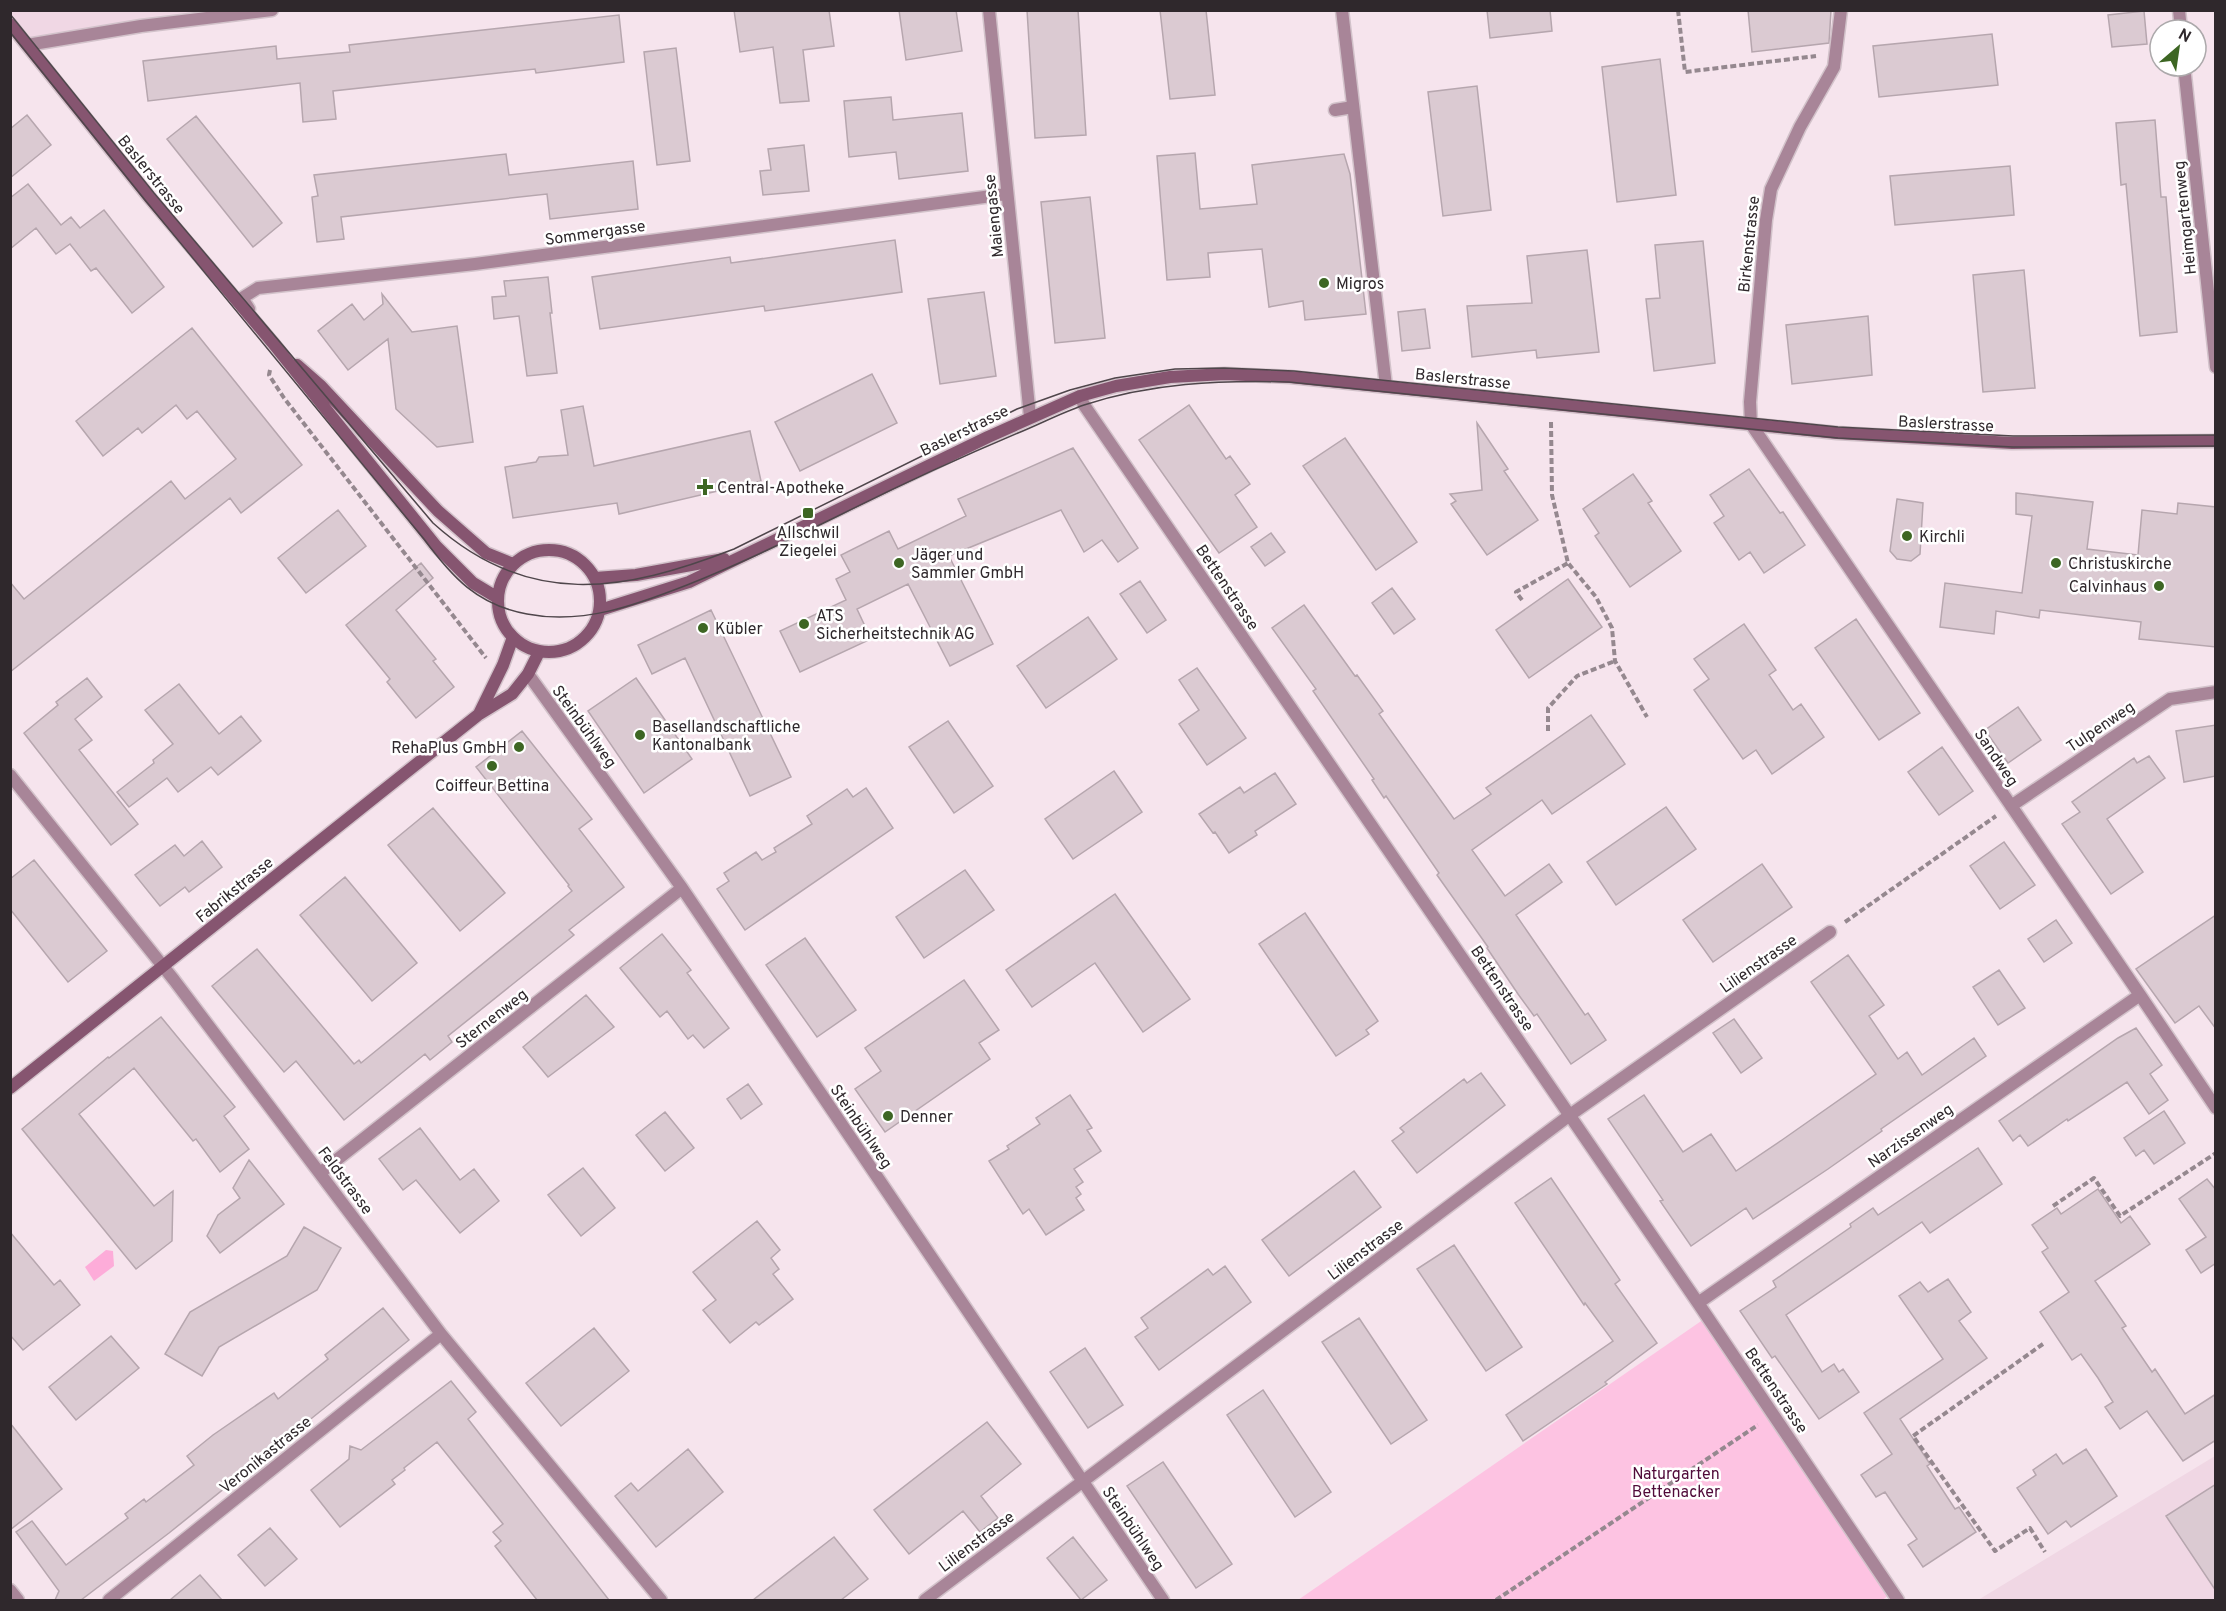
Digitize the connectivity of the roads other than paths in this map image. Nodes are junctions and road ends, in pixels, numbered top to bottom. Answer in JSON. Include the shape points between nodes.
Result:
{"nodes":[{"id":1,"x":272,"y":10,"type":"edge"},
{"id":2,"x":989,"y":10,"type":"edge"},
{"id":3,"x":1342,"y":10,"type":"edge"},
{"id":4,"x":1841,"y":10,"type":"edge"},
{"id":5,"x":252,"y":12,"type":"edge"},
{"id":6,"x":10,"y":24,"type":"edge"},
{"id":7,"x":27,"y":45,"type":"junction"},
{"id":8,"x":2185,"y":78,"type":"edge"},
{"id":9,"x":1353,"y":108,"type":"junction"},
{"id":10,"x":1335,"y":110,"type":"dead end"},
{"id":11,"x":1007,"y":194,"type":"junction"},
{"id":12,"x":273,"y":344,"type":"junction"},
{"id":13,"x":2216,"y":367,"type":"edge"},
{"id":14,"x":1386,"y":386,"type":"junction"},
{"id":15,"x":1080,"y":396,"type":"junction"},
{"id":16,"x":1030,"y":417,"type":"junction"},
{"id":17,"x":1751,"y":424,"type":"junction"},
{"id":18,"x":2216,"y":441,"type":"edge"},
{"id":19,"x":743,"y":554,"type":"junction"},
{"id":20,"x":513,"y":564,"type":"junction"},
{"id":21,"x":595,"y":578,"type":"junction"},
{"id":22,"x":498,"y":598,"type":"junction"},
{"id":23,"x":600,"y":610,"type":"junction"},
{"id":24,"x":513,"y":637,"type":"junction"},
{"id":25,"x":539,"y":652,"type":"junction"},
{"id":26,"x":528,"y":674,"type":"junction"},
{"id":27,"x":2216,"y":692,"type":"edge"},
{"id":28,"x":478,"y":715,"type":"junction"},
{"id":29,"x":10,"y":775,"type":"edge"},
{"id":30,"x":2011,"y":806,"type":"junction"},
{"id":31,"x":682,"y":888,"type":"junction"},
{"id":32,"x":1830,"y":932,"type":"road end"},
{"id":33,"x":163,"y":967,"type":"junction"},
{"id":34,"x":2140,"y":995,"type":"junction"},
{"id":35,"x":10,"y":1088,"type":"edge"},
{"id":36,"x":2216,"y":1108,"type":"edge"},
{"id":37,"x":1570,"y":1115,"type":"junction"},
{"id":38,"x":320,"y":1173,"type":"junction"},
{"id":39,"x":1698,"y":1303,"type":"junction"},
{"id":40,"x":441,"y":1334,"type":"junction"},
{"id":41,"x":1083,"y":1482,"type":"junction"},
{"id":42,"x":10,"y":1590,"type":"edge"},
{"id":43,"x":18,"y":1600,"type":"edge"},
{"id":44,"x":109,"y":1600,"type":"edge"},
{"id":45,"x":661,"y":1600,"type":"edge"},
{"id":46,"x":926,"y":1600,"type":"edge"},
{"id":47,"x":1163,"y":1600,"type":"edge"},
{"id":48,"x":1898,"y":1600,"type":"edge"}],
"edges":[{"from":1,"to":5,"type":"street"},
{"from":2,"to":11,"type":"street","name":"Maiengasse"},
{"from":3,"to":9,"type":"street"},
{"from":4,"to":17,"type":"street","name":"Birkenstrasse","via":[[1834,67],[1771,189]]},
{"from":5,"to":7,"type":"street"},
{"from":6,"to":7,"type":"main road","name":"Baslerstrasse"},
{"from":7,"to":12,"type":"main road","name":"Baslerstrasse"},
{"from":8,"to":13,"type":"street","name":"Heimgartenweg"},
{"from":9,"to":10,"type":"street"},
{"from":9,"to":14,"type":"street"},
{"from":11,"to":12,"type":"street","name":"Sommergasse","via":[[475,264],[258,288],[242,298]]},
{"from":11,"to":16,"type":"street","name":"Maiengasse"},
{"from":12,"to":20,"type":"main road","name":"Baslerstrasse","via":[[321,386],[438,511],[486,554]]},
{"from":12,"to":22,"type":"main road","name":"Baslerstrasse","via":[[436,546],[473,583]]},
{"from":14,"to":15,"type":"main road","name":"Baslerstrasse","via":[[1225,374],[1170,377]]},
{"from":14,"to":17,"type":"main road","name":"Baslerstrasse"},
{"from":15,"to":16,"type":"main road","name":"Baslerstrasse"},
{"from":15,"to":37,"type":"street","name":"Bettenstrasse"},
{"from":16,"to":19,"type":"main road","name":"Baslerstrasse"},
{"from":17,"to":18,"type":"main road","name":"Baslerstrasse","via":[[2012,443]]},
{"from":17,"to":30,"type":"street","name":"Sandweg"},
{"from":19,"to":21,"type":"main road","name":"Baslerstrasse","via":[[670,569]]},
{"from":19,"to":23,"type":"main road","name":"Baslerstrasse","via":[[689,582]]},
{"from":20,"to":21,"type":"main road","via":[[537,551],[564,552],[577,558]]},
{"from":20,"to":22,"type":"main road","via":[[501,583]]},
{"from":21,"to":23,"type":"main road"},
{"from":22,"to":24,"type":"main road","via":[[500,616]]},
{"from":23,"to":25,"type":"main road","via":[[587,636],[573,647]]},
{"from":24,"to":25,"type":"main road"},
{"from":24,"to":28,"type":"main road","name":"Fabrikstrasse"},
{"from":25,"to":26,"type":"main road","name":"Fabrikstrasse"},
{"from":26,"to":28,"type":"main road","name":"Fabrikstrasse","via":[[512,694]]},
{"from":26,"to":31,"type":"street","name":"Steinbühlweg"},
{"from":27,"to":30,"type":"street","name":"Tulpenweg","via":[[2170,699]]},
{"from":28,"to":33,"type":"main road","name":"Fabrikstrasse"},
{"from":29,"to":33,"type":"street","name":"Feldstrasse"},
{"from":30,"to":34,"type":"street","name":"Sandweg"},
{"from":31,"to":38,"type":"street","name":"Sternenweg"},
{"from":31,"to":41,"type":"street","name":"Steinbühlweg"},
{"from":32,"to":37,"type":"street","name":"Lilienstrasse"},
{"from":33,"to":35,"type":"main road","name":"Fabrikstrasse"},
{"from":33,"to":38,"type":"street","name":"Feldstrasse"},
{"from":34,"to":36,"type":"street","name":"Sandweg"},
{"from":34,"to":39,"type":"street","name":"Narzissenweg"},
{"from":37,"to":39,"type":"street","name":"Bettenstrasse"},
{"from":37,"to":41,"type":"street","name":"Lilienstrasse"},
{"from":38,"to":40,"type":"street","name":"Feldstrasse"},
{"from":39,"to":48,"type":"street","name":"Bettenstrasse"},
{"from":40,"to":44,"type":"street","name":"Veronikastrasse"},
{"from":40,"to":45,"type":"street","name":"Feldstrasse"},
{"from":41,"to":46,"type":"street","name":"Lilienstrasse"},
{"from":41,"to":47,"type":"street","name":"Steinbühlweg"},
{"from":42,"to":43,"type":"street"}]}
